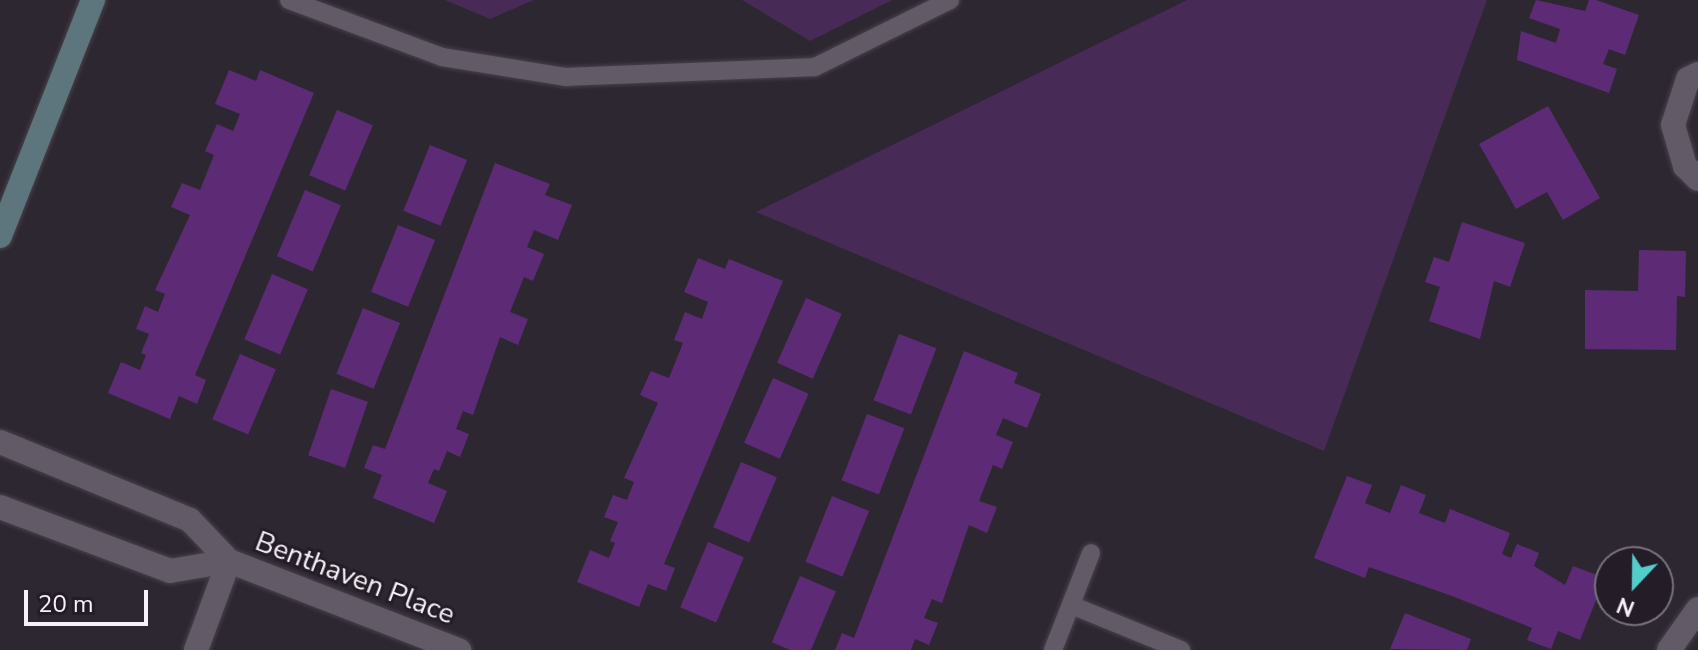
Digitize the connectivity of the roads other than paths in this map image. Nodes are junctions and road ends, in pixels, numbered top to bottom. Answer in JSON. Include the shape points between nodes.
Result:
{"nodes":[{"id":1,"x":93,"y":0,"type":"edge"},
{"id":2,"x":289,"y":0,"type":"edge"},
{"id":3,"x":950,"y":0,"type":"edge"},
{"id":4,"x":1698,"y":74,"type":"edge"},
{"id":5,"x":1698,"y":179,"type":"edge"},
{"id":6,"x":0,"y":236,"type":"edge"},
{"id":7,"x":0,"y":442,"type":"edge"},
{"id":8,"x":0,"y":507,"type":"edge"},
{"id":9,"x":1091,"y":553,"type":"dead end"},
{"id":10,"x":229,"y":561,"type":"junction"},
{"id":11,"x":1071,"y":605,"type":"junction"},
{"id":12,"x":1698,"y":609,"type":"edge"},
{"id":13,"x":196,"y":650,"type":"edge"},
{"id":14,"x":459,"y":650,"type":"edge"},
{"id":15,"x":1053,"y":650,"type":"edge"},
{"id":16,"x":1181,"y":650,"type":"edge"},
{"id":17,"x":1669,"y":650,"type":"edge"}],
"edges":[{"from":1,"to":6,"type":"street"},
{"from":2,"to":3,"type":"lane","via":[[442,57],[566,77],[815,67]]},
{"from":4,"to":5,"type":"street","via":[[1688,79],[1673,125],[1685,166]]},
{"from":7,"to":10,"type":"street","name":"Benthaven Place","via":[[190,520]]},
{"from":8,"to":10,"type":"street","name":"Benthaven Place","via":[[170,571]]},
{"from":9,"to":11,"type":"lane"},
{"from":10,"to":13,"type":"street"},
{"from":10,"to":14,"type":"street","name":"Benthaven Place"},
{"from":11,"to":15,"type":"lane"},
{"from":11,"to":16,"type":"lane"},
{"from":12,"to":17,"type":"street"}]}
